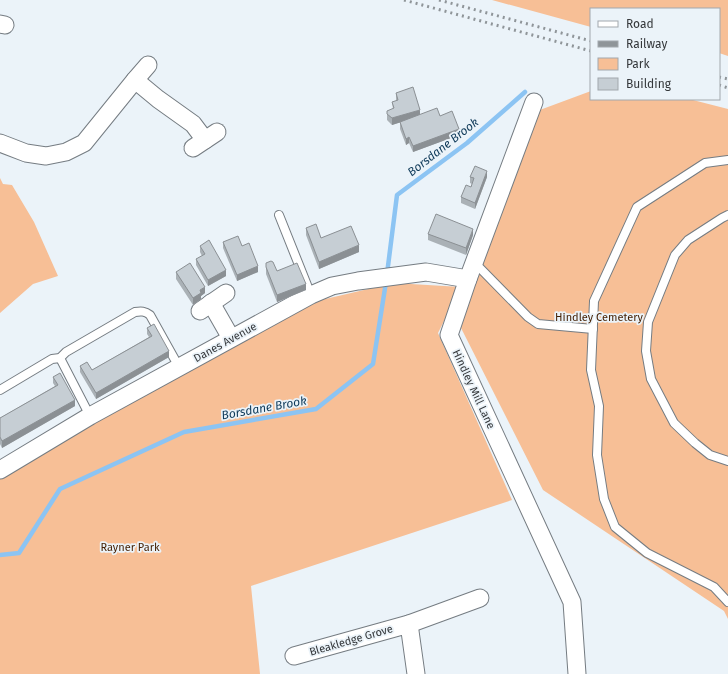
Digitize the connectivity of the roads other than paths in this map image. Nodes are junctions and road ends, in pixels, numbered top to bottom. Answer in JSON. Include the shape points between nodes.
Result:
{"nodes":[{"id":1,"x":148,"y":65,"type":"dead end"},
{"id":2,"x":135,"y":80,"type":"junction"},
{"id":3,"x":534,"y":102,"type":"dead end"},
{"id":4,"x":205,"y":140,"type":"dead end"},
{"id":5,"x":0,"y":143,"type":"edge"},
{"id":6,"x":728,"y":160,"type":"edge"},
{"id":7,"x":279,"y":215,"type":"dead end"},
{"id":8,"x":728,"y":215,"type":"edge"},
{"id":9,"x":474,"y":262,"type":"junction"},
{"id":10,"x":468,"y":279,"type":"junction"},
{"id":11,"x":226,"y":293,"type":"dead end"},
{"id":12,"x":311,"y":295,"type":"junction"},
{"id":13,"x":593,"y":329,"type":"junction"},
{"id":14,"x":231,"y":338,"type":"junction"},
{"id":15,"x":60,"y":358,"type":"junction"},
{"id":16,"x":179,"y":367,"type":"junction"},
{"id":17,"x":0,"y":390,"type":"edge"},
{"id":18,"x":90,"y":416,"type":"junction"},
{"id":19,"x":728,"y":461,"type":"edge"},
{"id":20,"x":0,"y":470,"type":"edge"},
{"id":21,"x":480,"y":598,"type":"dead end"},
{"id":22,"x":728,"y":602,"type":"edge"},
{"id":23,"x":409,"y":624,"type":"junction"},
{"id":24,"x":294,"y":656,"type":"dead end"},
{"id":25,"x":416,"y":674,"type":"edge"},
{"id":26,"x":577,"y":674,"type":"edge"}],
"edges":[{"from":1,"to":2,"type":"street"},
{"from":2,"to":4,"type":"street","via":[[193,124]]},
{"from":2,"to":5,"type":"street","via":[[84,143],[66,152],[46,156],[26,154]]},
{"from":3,"to":9,"type":"street","name":"Hindley Mill Lane"},
{"from":6,"to":13,"type":"lane","via":[[705,163],[637,207],[594,301]]},
{"from":7,"to":12,"type":"lane"},
{"from":8,"to":19,"type":"lane","via":[[688,240],[675,255],[648,322],[646,351],[651,380],[674,423],[710,455]]},
{"from":9,"to":10,"type":"street","name":"Hindley Mill Lane"},
{"from":9,"to":13,"type":"lane","via":[[538,324]]},
{"from":10,"to":12,"type":"street","name":"Danes Avenue","via":[[426,272],[332,286]]},
{"from":10,"to":26,"type":"street","name":"Hindley Mill Lane","via":[[449,335],[572,602]]},
{"from":11,"to":14,"type":"street","via":[[206,307]]},
{"from":12,"to":14,"type":"street","name":"Danes Avenue"},
{"from":13,"to":22,"type":"lane","via":[[591,370],[599,406],[597,454],[604,499],[615,526],[647,552],[714,587]]},
{"from":14,"to":16,"type":"street","name":"Danes Avenue"},
{"from":15,"to":16,"type":"lane","via":[[66,352],[135,312],[141,311],[150,315]]},
{"from":15,"to":17,"type":"lane","via":[[52,359]]},
{"from":15,"to":18,"type":"lane"},
{"from":16,"to":18,"type":"street","name":"Danes Avenue"},
{"from":18,"to":20,"type":"street","name":"Danes Avenue"},
{"from":21,"to":23,"type":"street","name":"Bleakledge Grove"},
{"from":23,"to":24,"type":"street","name":"Bleakledge Grove"},
{"from":23,"to":25,"type":"street","name":"Bleakledge Grove"}]}
